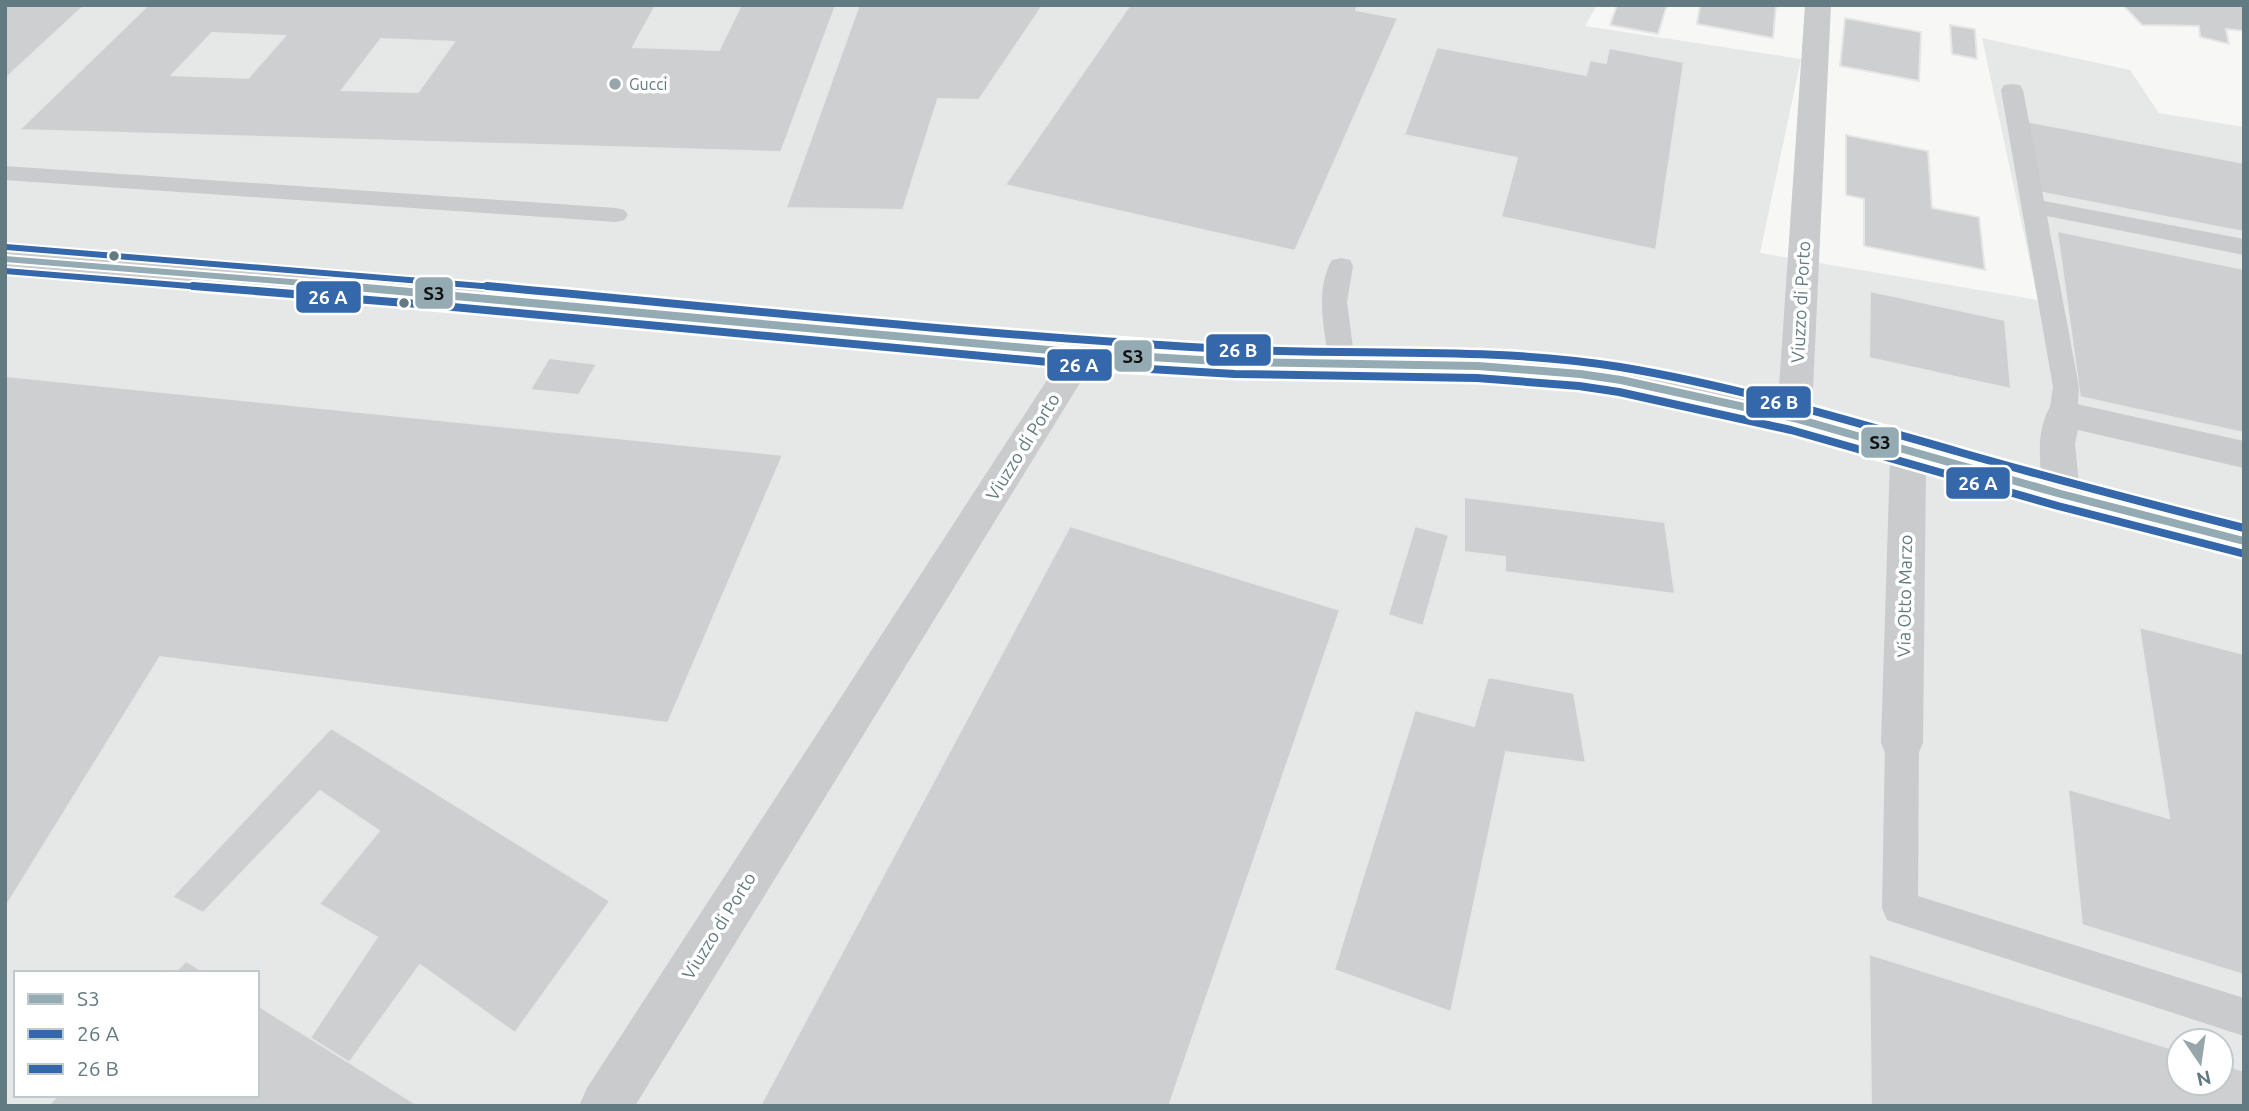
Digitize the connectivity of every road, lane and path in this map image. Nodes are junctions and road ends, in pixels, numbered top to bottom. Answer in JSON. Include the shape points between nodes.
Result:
{"nodes":[{"id":1,"x":1818,"y":5,"type":"edge"},
{"id":2,"x":2011,"y":90,"type":"dead end"},
{"id":3,"x":5,"y":173,"type":"edge"},
{"id":4,"x":2033,"y":206,"type":"junction"},
{"id":5,"x":616,"y":215,"type":"dead end"},
{"id":6,"x":2244,"y":247,"type":"edge"},
{"id":7,"x":5,"y":258,"type":"edge"},
{"id":8,"x":1341,"y":266,"type":"dead end"},
{"id":9,"x":1082,"y":353,"type":"junction"},
{"id":10,"x":1342,"y":363,"type":"junction"},
{"id":11,"x":2063,"y":414,"type":"junction"},
{"id":12,"x":1794,"y":418,"type":"junction"},
{"id":13,"x":1908,"y":450,"type":"junction"},
{"id":14,"x":2244,"y":455,"type":"edge"},
{"id":15,"x":2061,"y":494,"type":"junction"},
{"id":16,"x":2244,"y":541,"type":"edge"},
{"id":17,"x":1902,"y":743,"type":"joint"},
{"id":18,"x":2244,"y":1017,"type":"edge"},
{"id":19,"x":605,"y":1106,"type":"edge"}],
"edges":[{"from":1,"to":12,"type":"street","name":"Viuzzo di Porto"},
{"from":2,"to":4,"type":"lane"},
{"from":3,"to":5,"type":"lane"},
{"from":4,"to":6,"type":"lane"},
{"from":4,"to":11,"type":"lane","via":[[2066,387]]},
{"from":7,"to":9,"type":"street"},
{"from":8,"to":10,"type":"lane","via":[[1334,302]]},
{"from":9,"to":10,"type":"street"},
{"from":9,"to":19,"type":"street","name":"Viuzzo di Porto"},
{"from":10,"to":12,"type":"street","via":[[1548,370],[1621,380]]},
{"from":11,"to":14,"type":"street"},
{"from":11,"to":15,"type":"street","via":[[2057,444]]},
{"from":12,"to":13,"type":"street"},
{"from":13,"to":15,"type":"street"},
{"from":13,"to":17,"type":"street","name":"Via Otto Marzo"},
{"from":15,"to":16,"type":"street"},
{"from":17,"to":18,"type":"lane","via":[[1900,908]]}]}
